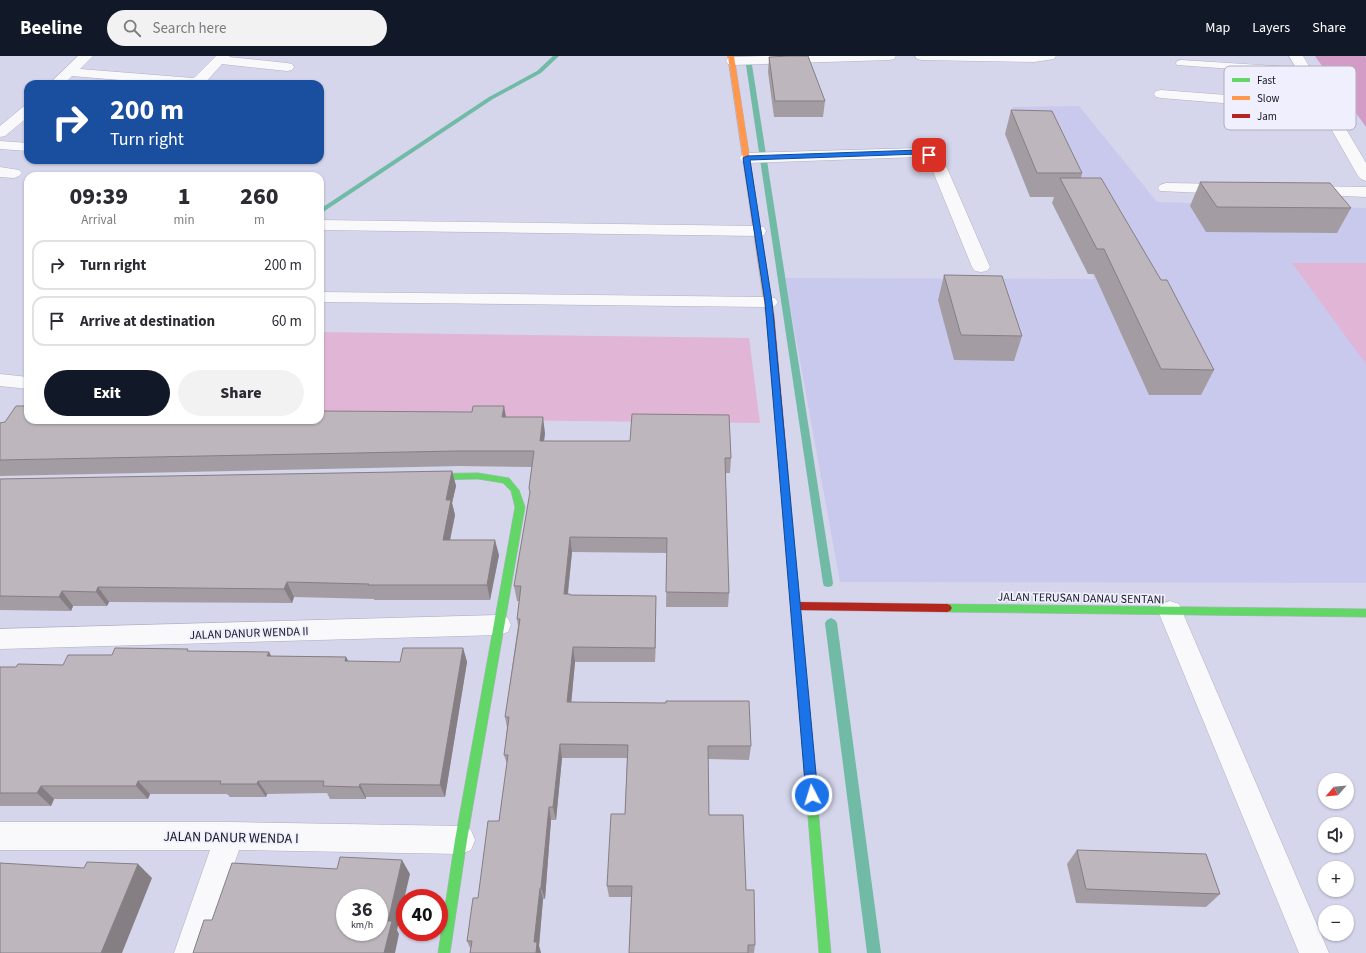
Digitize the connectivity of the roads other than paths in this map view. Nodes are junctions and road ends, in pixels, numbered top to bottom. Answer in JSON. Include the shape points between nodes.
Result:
{"nodes":[{"id":1,"x":86,"y":56,"type":"edge"},
{"id":2,"x":889,"y":56,"type":"edge"},
{"id":3,"x":922,"y":56,"type":"edge"},
{"id":4,"x":1049,"y":56,"type":"edge"},
{"id":5,"x":1296,"y":56,"type":"edge"},
{"id":6,"x":221,"y":58,"type":"edge"},
{"id":7,"x":732,"y":58,"type":"edge"},
{"id":8,"x":1181,"y":63,"type":"dead end"},
{"id":9,"x":1228,"y":66,"type":"edge"},
{"id":10,"x":1302,"y":66,"type":"edge"},
{"id":11,"x":287,"y":67,"type":"dead end"},
{"id":12,"x":69,"y":72,"type":"junction"},
{"id":13,"x":60,"y":80,"type":"edge"},
{"id":14,"x":135,"y":80,"type":"edge"},
{"id":15,"x":199,"y":80,"type":"edge"},
{"id":16,"x":1161,"y":94,"type":"dead end"},
{"id":17,"x":1224,"y":99,"type":"edge"},
{"id":18,"x":24,"y":113,"type":"edge"},
{"id":19,"x":0,"y":117,"type":"edge"},
{"id":20,"x":1340,"y":130,"type":"edge"},
{"id":21,"x":0,"y":133,"type":"edge"},
{"id":22,"x":0,"y":145,"type":"edge"},
{"id":23,"x":24,"y":147,"type":"edge"},
{"id":24,"x":759,"y":158,"type":"junction"},
{"id":25,"x":1366,"y":176,"type":"edge"},
{"id":26,"x":1166,"y":188,"type":"dead end"},
{"id":27,"x":1238,"y":190,"type":"edge"},
{"id":28,"x":1294,"y":191,"type":"edge"},
{"id":29,"x":1366,"y":192,"type":"edge"},
{"id":30,"x":324,"y":225,"type":"edge"},
{"id":31,"x":758,"y":231,"type":"junction"},
{"id":32,"x":981,"y":267,"type":"dead end"},
{"id":33,"x":324,"y":297,"type":"edge"},
{"id":34,"x":768,"y":302,"type":"junction"},
{"id":35,"x":0,"y":380,"type":"edge"},
{"id":36,"x":24,"y":383,"type":"edge"},
{"id":37,"x":414,"y":477,"type":"edge"},
{"id":38,"x":796,"y":606,"type":"junction"},
{"id":39,"x":1170,"y":611,"type":"junction"},
{"id":40,"x":1366,"y":613,"type":"edge"},
{"id":41,"x":499,"y":626,"type":"junction"},
{"id":42,"x":0,"y":640,"type":"edge"},
{"id":43,"x":0,"y":836,"type":"edge"},
{"id":44,"x":229,"y":836,"type":"junction"},
{"id":45,"x":461,"y":840,"type":"junction"},
{"id":46,"x":189,"y":953,"type":"edge"},
{"id":47,"x":444,"y":953,"type":"edge"},
{"id":48,"x":825,"y":953,"type":"edge"},
{"id":49,"x":1314,"y":953,"type":"edge"}],
"edges":[{"from":1,"to":12,"type":"street"},
{"from":2,"to":7,"type":"street"},
{"from":3,"to":4,"type":"street"},
{"from":5,"to":10,"type":"street"},
{"from":6,"to":11,"type":"street"},
{"from":6,"to":15,"type":"street"},
{"from":7,"to":24,"type":"street"},
{"from":8,"to":9,"type":"lane"},
{"from":12,"to":13,"type":"street"},
{"from":12,"to":14,"type":"street"},
{"from":16,"to":17,"type":"street"},
{"from":18,"to":19,"type":"street"},
{"from":18,"to":21,"type":"street"},
{"from":20,"to":25,"type":"street"},
{"from":22,"to":23,"type":"street"},
{"from":24,"to":31,"type":"street"},
{"from":24,"to":32,"type":"street","via":[[920,152],[929,155],[939,168]]},
{"from":26,"to":27,"type":"street"},
{"from":28,"to":29,"type":"street"},
{"from":30,"to":31,"type":"street"},
{"from":31,"to":34,"type":"street"},
{"from":33,"to":34,"type":"street"},
{"from":34,"to":38,"type":"street"},
{"from":35,"to":36,"type":"street"},
{"from":37,"to":41,"type":"street","via":[[478,476],[506,480],[515,490],[520,507]]},
{"from":38,"to":39,"type":"street","name":"JALAN TERUSAN DANAU SENTANI"},
{"from":38,"to":48,"type":"street"},
{"from":39,"to":40,"type":"street","name":"JALAN TERUSAN DANAU SENTANI"},
{"from":39,"to":49,"type":"street"},
{"from":41,"to":42,"type":"street","name":"JALAN DANUR WENDA II"},
{"from":41,"to":45,"type":"street"},
{"from":43,"to":44,"type":"street","name":"JALAN DANUR WENDA I"},
{"from":44,"to":45,"type":"street","name":"JALAN DANUR WENDA I"},
{"from":44,"to":46,"type":"street"},
{"from":45,"to":47,"type":"street"}]}
